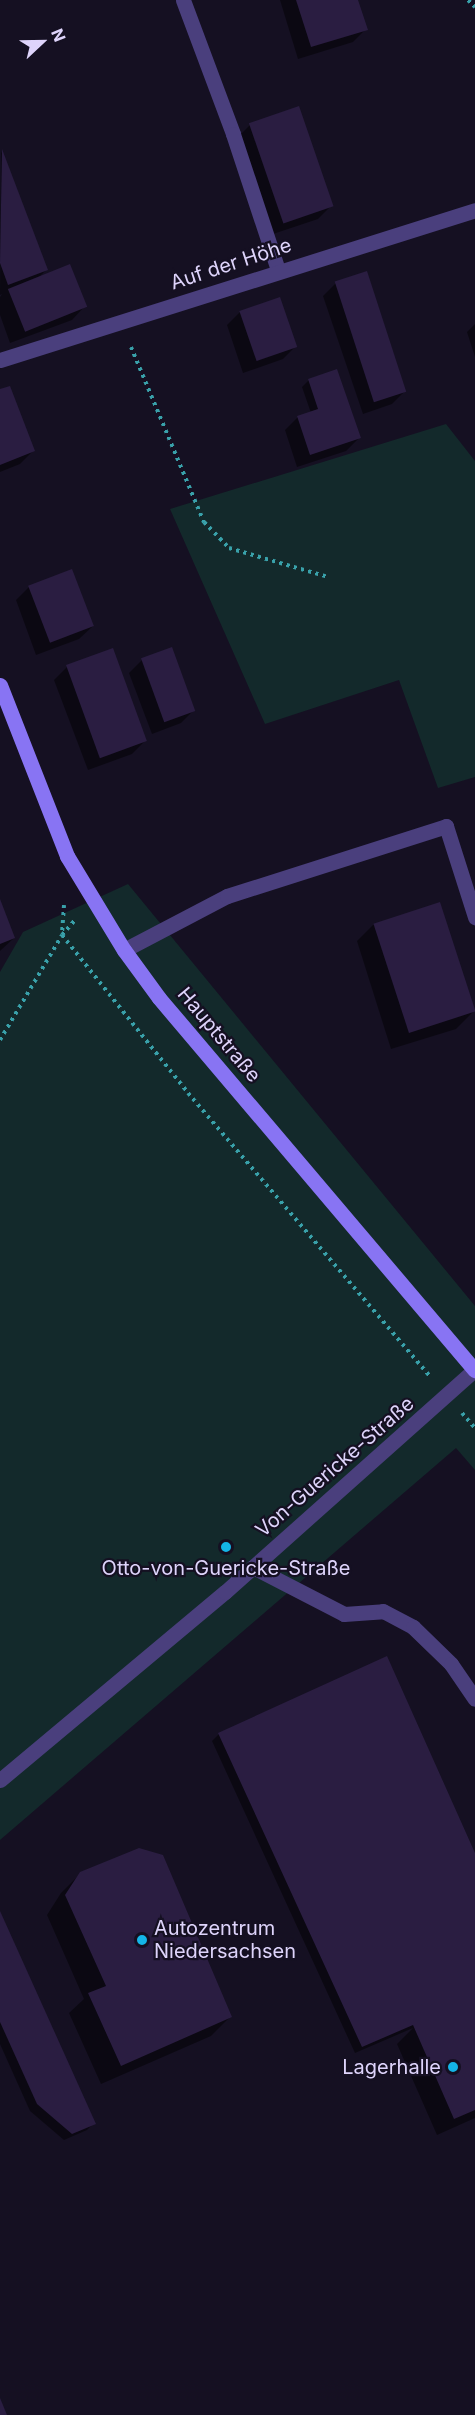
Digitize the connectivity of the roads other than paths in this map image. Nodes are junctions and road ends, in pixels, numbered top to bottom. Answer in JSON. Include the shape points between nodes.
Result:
{"nodes":[{"id":1,"x":183,"y":0,"type":"edge"},
{"id":2,"x":475,"y":210,"type":"edge"},
{"id":3,"x":278,"y":270,"type":"junction"},
{"id":4,"x":0,"y":360,"type":"edge"},
{"id":5,"x":0,"y":685,"type":"edge"},
{"id":6,"x":474,"y":909,"type":"edge"},
{"id":7,"x":124,"y":950,"type":"junction"},
{"id":8,"x":475,"y":1370,"type":"edge"},
{"id":9,"x":253,"y":1567,"type":"junction"},
{"id":10,"x":475,"y":1698,"type":"edge"},
{"id":11,"x":0,"y":1780,"type":"edge"}],
"edges":[{"from":1,"to":3,"type":"street"},
{"from":2,"to":3,"type":"street","name":"Auf der Höhe"},
{"from":3,"to":4,"type":"street","name":"Auf der Höhe"},
{"from":5,"to":7,"type":"main road","name":"Hauptstraße","via":[[64,847]]},
{"from":6,"to":7,"type":"street","via":[[446,826],[227,896]]},
{"from":7,"to":8,"type":"main road","name":"Hauptstraße","via":[[159,998]]},
{"from":8,"to":9,"type":"street","name":"Von-Guericke-Straße"},
{"from":9,"to":10,"type":"street","via":[[344,1614],[383,1611],[413,1627],[451,1664]]},
{"from":9,"to":11,"type":"street","name":"Von-Guericke-Straße"}]}
